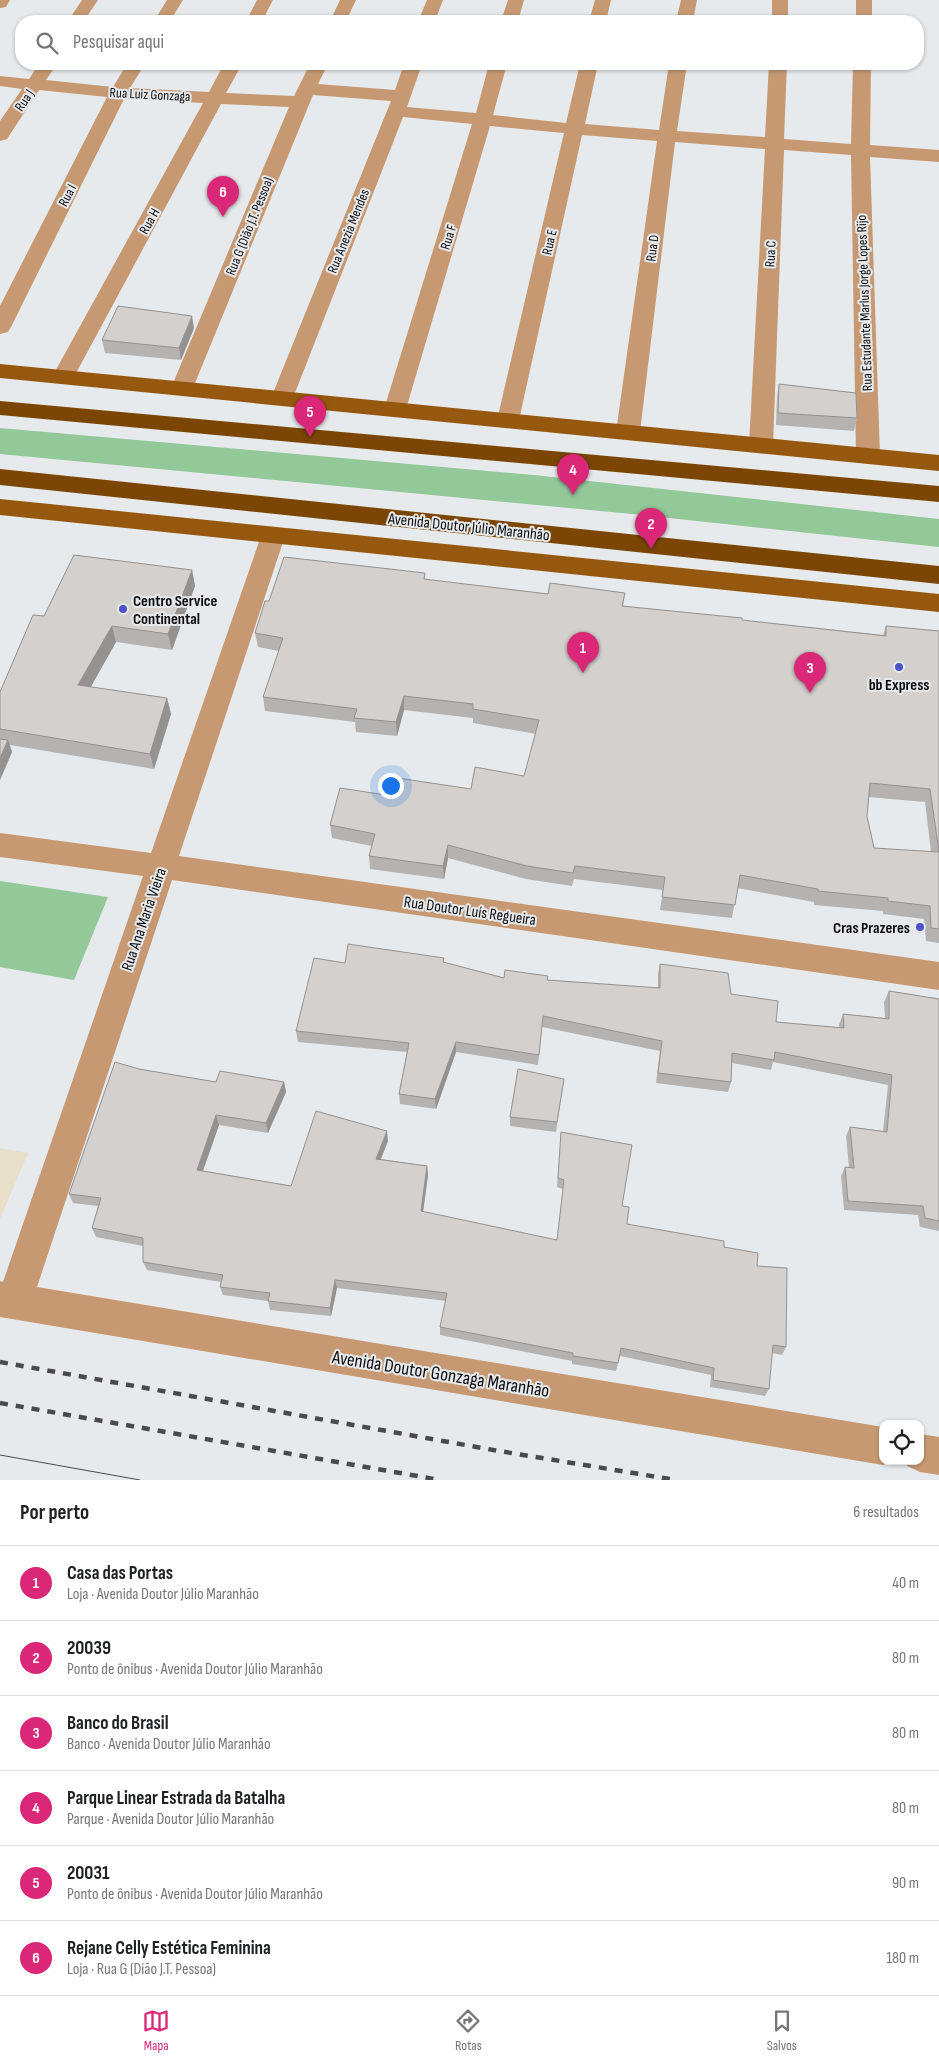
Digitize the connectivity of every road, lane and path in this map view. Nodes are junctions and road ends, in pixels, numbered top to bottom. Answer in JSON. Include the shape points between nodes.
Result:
{"nodes":[{"id":1,"x":90,"y":0,"type":"edge"},
{"id":2,"x":175,"y":0,"type":"edge"},
{"id":3,"x":265,"y":0,"type":"edge"},
{"id":4,"x":348,"y":0,"type":"edge"},
{"id":5,"x":435,"y":0,"type":"edge"},
{"id":6,"x":516,"y":0,"type":"edge"},
{"id":7,"x":603,"y":0,"type":"edge"},
{"id":8,"x":689,"y":0,"type":"edge"},
{"id":9,"x":780,"y":0,"type":"edge"},
{"id":10,"x":864,"y":0,"type":"edge"},
{"id":11,"x":80,"y":15,"type":"edge"},
{"id":12,"x":166,"y":15,"type":"edge"},
{"id":13,"x":257,"y":15,"type":"edge"},
{"id":14,"x":341,"y":15,"type":"edge"},
{"id":15,"x":429,"y":15,"type":"edge"},
{"id":16,"x":512,"y":15,"type":"edge"},
{"id":17,"x":599,"y":15,"type":"edge"},
{"id":18,"x":687,"y":15,"type":"edge"},
{"id":19,"x":780,"y":15,"type":"edge"},
{"id":20,"x":864,"y":15,"type":"edge"},
{"id":21,"x":44,"y":70,"type":"edge"},
{"id":22,"x":132,"y":70,"type":"edge"},
{"id":23,"x":230,"y":70,"type":"edge"},
{"id":24,"x":316,"y":70,"type":"edge"},
{"id":25,"x":411,"y":70,"type":"edge"},
{"id":26,"x":496,"y":70,"type":"edge"},
{"id":27,"x":588,"y":70,"type":"edge"},
{"id":28,"x":677,"y":70,"type":"edge"},
{"id":29,"x":778,"y":70,"type":"edge"},
{"id":30,"x":862,"y":70,"type":"edge"},
{"id":31,"x":0,"y":81,"type":"edge"},
{"id":32,"x":34,"y":84,"type":"junction"},
{"id":33,"x":118,"y":93,"type":"junction"},
{"id":34,"x":304,"y":96,"type":"junction"},
{"id":35,"x":217,"y":97,"type":"junction"},
{"id":36,"x":399,"y":103,"type":"junction"},
{"id":37,"x":483,"y":120,"type":"junction"},
{"id":38,"x":575,"y":129,"type":"junction"},
{"id":39,"x":0,"y":135,"type":"edge"},
{"id":40,"x":667,"y":135,"type":"junction"},
{"id":41,"x":775,"y":144,"type":"junction"},
{"id":42,"x":860,"y":150,"type":"junction"},
{"id":43,"x":939,"y":156,"type":"edge"},
{"id":44,"x":0,"y":327,"type":"edge"},
{"id":45,"x":0,"y":371,"type":"edge"},
{"id":46,"x":64,"y":377,"type":"junction"},
{"id":47,"x":182,"y":388,"type":"junction"},
{"id":48,"x":282,"y":398,"type":"junction"},
{"id":49,"x":0,"y":408,"type":"edge"},
{"id":50,"x":395,"y":410,"type":"junction"},
{"id":51,"x":508,"y":420,"type":"junction"},
{"id":52,"x":628,"y":432,"type":"junction"},
{"id":53,"x":761,"y":445,"type":"junction"},
{"id":54,"x":868,"y":456,"type":"junction"},
{"id":55,"x":939,"y":463,"type":"edge"},
{"id":56,"x":0,"y":477,"type":"edge"},
{"id":57,"x":939,"y":494,"type":"edge"},
{"id":58,"x":0,"y":507,"type":"edge"},
{"id":59,"x":273,"y":536,"type":"junction"},
{"id":60,"x":939,"y":575,"type":"edge"},
{"id":61,"x":939,"y":603,"type":"edge"},
{"id":62,"x":0,"y":846,"type":"edge"},
{"id":63,"x":161,"y":866,"type":"junction"},
{"id":64,"x":939,"y":976,"type":"edge"},
{"id":65,"x":7,"y":1301,"type":"edge"},
{"id":66,"x":879,"y":1445,"type":"edge"},
{"id":67,"x":924,"y":1454,"type":"edge"},
{"id":68,"x":939,"y":1456,"type":"edge"}],
"edges":[{"from":1,"to":11,"type":"street"},
{"from":2,"to":12,"type":"street"},
{"from":3,"to":13,"type":"street"},
{"from":4,"to":14,"type":"street"},
{"from":5,"to":15,"type":"street"},
{"from":6,"to":16,"type":"street"},
{"from":7,"to":17,"type":"street"},
{"from":8,"to":18,"type":"street"},
{"from":9,"to":19,"type":"street"},
{"from":10,"to":20,"type":"street"},
{"from":21,"to":32,"type":"street","name":"Rua J"},
{"from":22,"to":33,"type":"street","name":"Rua I"},
{"from":23,"to":35,"type":"street","name":"Rua H"},
{"from":24,"to":34,"type":"street","name":"Rua G (Dião J.T. Pessoa)"},
{"from":25,"to":36,"type":"street","name":"Rua Anezia Mendes"},
{"from":26,"to":37,"type":"street","name":"Rua F"},
{"from":27,"to":38,"type":"street","name":"Rua E"},
{"from":28,"to":40,"type":"street","name":"Rua D"},
{"from":29,"to":41,"type":"street","name":"Rua C"},
{"from":30,"to":42,"type":"street","name":"Rua Estudante Marlus Jorge Lopes Rijo"},
{"from":31,"to":32,"type":"street","name":"Rua Luiz Gonzaga"},
{"from":32,"to":33,"type":"street","name":"Rua Luiz Gonzaga"},
{"from":32,"to":39,"type":"street","name":"Rua J"},
{"from":33,"to":35,"type":"street","name":"Rua Luiz Gonzaga"},
{"from":33,"to":44,"type":"street","name":"Rua I"},
{"from":34,"to":35,"type":"street","name":"Rua Luiz Gonzaga"},
{"from":34,"to":36,"type":"street","name":"Rua Luiz Gonzaga"},
{"from":34,"to":47,"type":"street","name":"Rua G (Dião J.T. Pessoa)"},
{"from":35,"to":46,"type":"street","name":"Rua H"},
{"from":36,"to":37,"type":"street","name":"Rua Luiz Gonzaga"},
{"from":36,"to":48,"type":"street","name":"Rua Anezia Mendes"},
{"from":37,"to":38,"type":"street","name":"Rua Luiz Gonzaga"},
{"from":37,"to":50,"type":"street","name":"Rua F"},
{"from":38,"to":40,"type":"street"},
{"from":38,"to":51,"type":"street","name":"Rua E"},
{"from":40,"to":41,"type":"street"},
{"from":40,"to":52,"type":"street","name":"Rua D"},
{"from":41,"to":42,"type":"street"},
{"from":41,"to":53,"type":"street","name":"Rua C"},
{"from":42,"to":43,"type":"street"},
{"from":42,"to":54,"type":"street","name":"Rua Estudante Marlus Jorge Lopes Rijo"},
{"from":45,"to":46,"type":"main road"},
{"from":46,"to":47,"type":"main road"},
{"from":47,"to":48,"type":"main road"},
{"from":48,"to":50,"type":"main road"},
{"from":49,"to":57,"type":"highway"},
{"from":50,"to":51,"type":"main road"},
{"from":51,"to":52,"type":"main road"},
{"from":52,"to":53,"type":"main road"},
{"from":53,"to":54,"type":"main road"},
{"from":54,"to":55,"type":"main road"},
{"from":56,"to":60,"type":"highway","name":"Avenida Doutor Júlio Maranhão"},
{"from":58,"to":59,"type":"main road","name":"Avenida Doutor Júlio Maranhão"},
{"from":59,"to":61,"type":"main road","name":"Avenida Doutor Júlio Maranhão"},
{"from":59,"to":63,"type":"street","name":"Rua Ana Maria Vieira"},
{"from":62,"to":63,"type":"street","name":"Rua Doutor Luís Regueira"},
{"from":63,"to":64,"type":"street","name":"Rua Doutor Luís Regueira"},
{"from":63,"to":65,"type":"street","name":"Rua Ana Maria Vieira"},
{"from":65,"to":66,"type":"street","name":"Avenida Doutor Gonzaga Maranhão"},
{"from":67,"to":68,"type":"street"}]}
